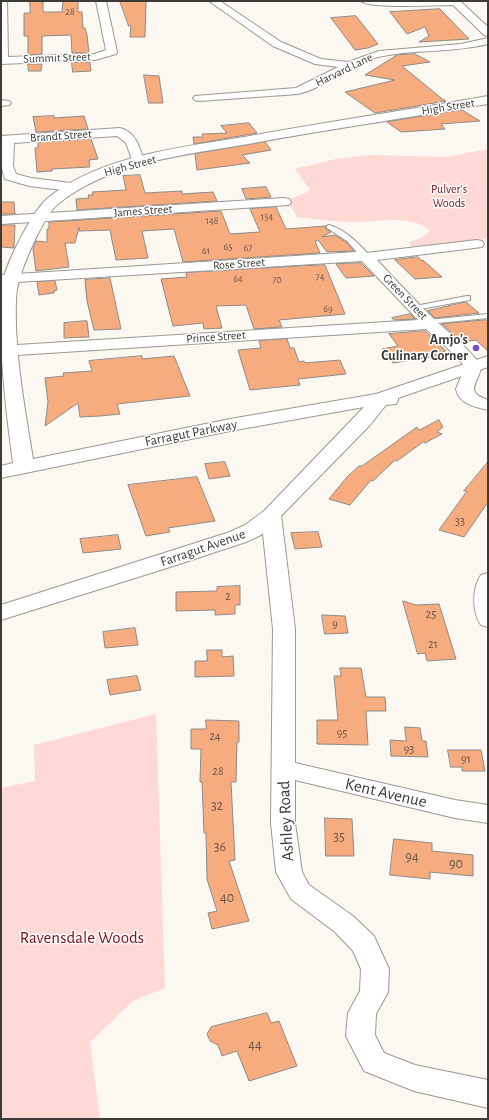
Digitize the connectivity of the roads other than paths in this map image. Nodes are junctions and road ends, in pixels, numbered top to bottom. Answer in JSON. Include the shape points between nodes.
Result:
{"nodes":[{"id":1,"x":2,"y":1,"type":"edge"},
{"id":2,"x":101,"y":1,"type":"edge"},
{"id":3,"x":214,"y":1,"type":"edge"},
{"id":4,"x":366,"y":1,"type":"edge"},
{"id":5,"x":454,"y":1,"type":"edge"},
{"id":6,"x":488,"y":33,"type":"edge"},
{"id":7,"x":488,"y":41,"type":"edge"},
{"id":8,"x":2,"y":61,"type":"edge"},
{"id":9,"x":351,"y":65,"type":"junction"},
{"id":10,"x":199,"y":98,"type":"dead end"},
{"id":11,"x":488,"y":100,"type":"edge"},
{"id":12,"x":4,"y":139,"type":"edge"},
{"id":13,"x":138,"y":162,"type":"junction"},
{"id":14,"x":4,"y":166,"type":"edge"},
{"id":15,"x":71,"y":187,"type":"junction"},
{"id":16,"x":284,"y":202,"type":"dead end"},
{"id":17,"x":39,"y":217,"type":"junction"},
{"id":18,"x":1,"y":220,"type":"edge"},
{"id":19,"x":329,"y":227,"type":"dead end"},
{"id":20,"x":477,"y":244,"type":"dead end"},
{"id":21,"x":366,"y":257,"type":"junction"},
{"id":22,"x":7,"y":279,"type":"edge"},
{"id":23,"x":467,"y":298,"type":"dead end"},
{"id":24,"x":415,"y":308,"type":"junction"},
{"id":25,"x":488,"y":316,"type":"edge"},
{"id":26,"x":429,"y":323,"type":"junction"},
{"id":27,"x":5,"y":350,"type":"edge"},
{"id":28,"x":477,"y":372,"type":"edge"},
{"id":29,"x":381,"y":399,"type":"junction"},
{"id":30,"x":488,"y":405,"type":"edge"},
{"id":31,"x":24,"y":468,"type":"junction"},
{"id":32,"x":1,"y":472,"type":"edge"},
{"id":33,"x":271,"y":515,"type":"junction"},
{"id":34,"x":488,"y":579,"type":"edge"},
{"id":35,"x":1,"y":613,"type":"edge"},
{"id":36,"x":488,"y":620,"type":"edge"},
{"id":37,"x":284,"y":769,"type":"junction"},
{"id":38,"x":488,"y":814,"type":"edge"},
{"id":39,"x":488,"y":1094,"type":"edge"}],
"edges":[{"from":1,"to":8,"type":"street"},
{"from":2,"to":8,"type":"street","name":"Summit Street","via":[[112,52],[95,57]]},
{"from":3,"to":9,"type":"street","via":[[277,44],[319,62]]},
{"from":4,"to":5,"type":"street"},
{"from":5,"to":6,"type":"street"},
{"from":7,"to":9,"type":"street","name":"Harvard Lane","via":[[472,45],[379,54]]},
{"from":9,"to":10,"type":"street","name":"Harvard Lane","via":[[298,91]]},
{"from":11,"to":13,"type":"street","name":"High Street","via":[[249,140]]},
{"from":12,"to":13,"type":"street","name":"Brandt Street","via":[[120,132],[132,142]]},
{"from":12,"to":14,"type":"street"},
{"from":13,"to":15,"type":"street","name":"High Street","via":[[99,174]]},
{"from":14,"to":15,"type":"street","via":[[10,176],[17,179]]},
{"from":15,"to":17,"type":"street","name":"High Street","via":[[51,202]]},
{"from":16,"to":17,"type":"street","name":"James Street"},
{"from":17,"to":18,"type":"street","name":"James Street"},
{"from":17,"to":22,"type":"street","name":"High Street"},
{"from":19,"to":21,"type":"lane","via":[[342,233]]},
{"from":20,"to":21,"type":"street","name":"Rose Street"},
{"from":21,"to":22,"type":"street","name":"Rose Street"},
{"from":21,"to":24,"type":"street","name":"Green Street"},
{"from":22,"to":27,"type":"street","name":"High Street"},
{"from":23,"to":24,"type":"lane"},
{"from":24,"to":26,"type":"street","name":"Green Street"},
{"from":25,"to":26,"type":"lane"},
{"from":26,"to":27,"type":"street","name":"Prince Street"},
{"from":26,"to":28,"type":"street","name":"Green Street","via":[[463,354]]},
{"from":27,"to":31,"type":"street","name":"High Street"},
{"from":28,"to":29,"type":"street","via":[[421,398]]},
{"from":28,"to":30,"type":"street","name":"Green Street","via":[[465,391],[468,397]]},
{"from":29,"to":31,"type":"street","name":"Farragut Parkway","via":[[202,430]]},
{"from":29,"to":33,"type":"street","name":"Farragut Avenue","via":[[363,421]]},
{"from":31,"to":32,"type":"street","name":"Farragut Parkway"},
{"from":33,"to":35,"type":"street","name":"Farragut Avenue","via":[[253,530],[238,537]]},
{"from":33,"to":37,"type":"street","name":"Ashley Road","via":[[284,629]]},
{"from":34,"to":36,"type":"street","via":[[485,589]]},
{"from":37,"to":38,"type":"street","name":"Kent Avenue","via":[[454,809]]},
{"from":37,"to":39,"type":"street","name":"Ashley Road","via":[[284,823],[289,872],[300,892],[344,924],[364,944],[375,970],[374,992],[362,1013],[360,1036],[374,1062],[414,1078]]}]}
